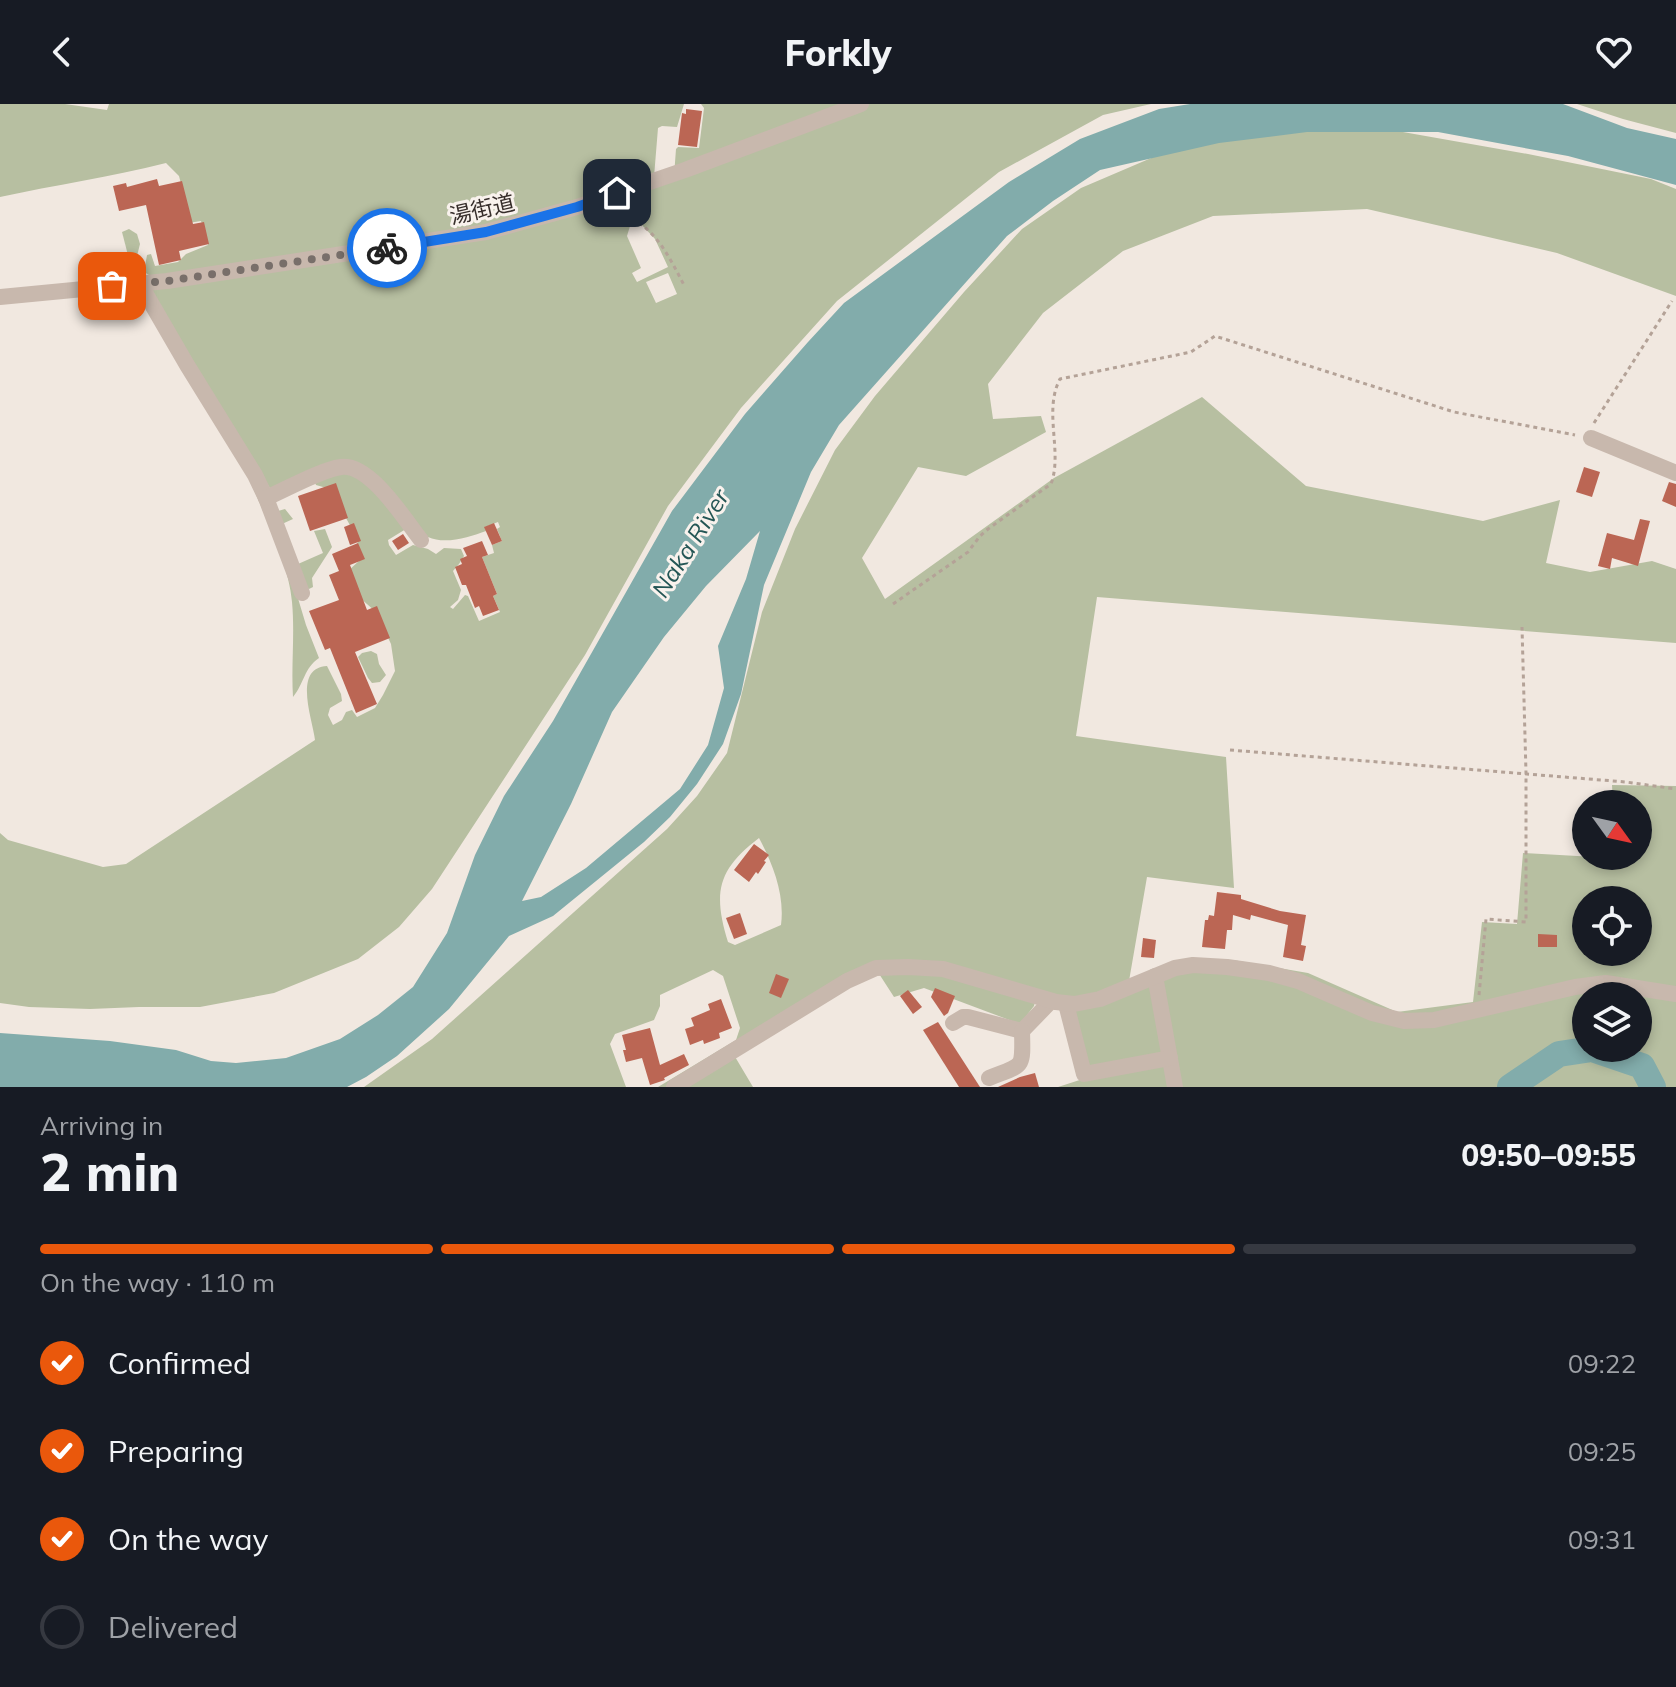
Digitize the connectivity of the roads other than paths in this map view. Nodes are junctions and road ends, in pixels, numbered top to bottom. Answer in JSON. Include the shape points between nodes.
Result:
{"nodes":[{"id":1,"x":861,"y":104,"type":"edge"},
{"id":2,"x":140,"y":284,"type":"junction"},
{"id":3,"x":0,"y":297,"type":"edge"},
{"id":4,"x":1588,"y":437,"type":"road end"},
{"id":5,"x":1676,"y":473,"type":"edge"},
{"id":6,"x":266,"y":498,"type":"junction"},
{"id":7,"x":421,"y":540,"type":"dead end"},
{"id":8,"x":302,"y":593,"type":"dead end"},
{"id":9,"x":1155,"y":976,"type":"junction"},
{"id":10,"x":1676,"y":994,"type":"edge"},
{"id":11,"x":1058,"y":1002,"type":"junction"},
{"id":12,"x":953,"y":1023,"type":"dead end"},
{"id":13,"x":1022,"y":1031,"type":"junction"},
{"id":14,"x":1170,"y":1058,"type":"junction"},
{"id":15,"x":989,"y":1078,"type":"dead end"},
{"id":16,"x":674,"y":1087,"type":"edge"},
{"id":17,"x":1175,"y":1087,"type":"edge"}],
"edges":[{"from":1,"to":2,"type":"street","name":"湯街道","via":[[577,207],[469,236]]},
{"from":2,"to":3,"type":"street","name":"湯街道"},
{"from":2,"to":6,"type":"street"},
{"from":4,"to":5,"type":"street"},
{"from":6,"to":7,"type":"street","via":[[327,471],[351,467],[374,483]]},
{"from":6,"to":8,"type":"street"},
{"from":9,"to":10,"type":"street","via":[[1193,965],[1269,973],[1404,1021],[1434,1020],[1606,983]]},
{"from":9,"to":11,"type":"street","via":[[1100,999]]},
{"from":9,"to":14,"type":"street"},
{"from":11,"to":13,"type":"street"},
{"from":11,"to":14,"type":"street","via":[[1084,1074]]},
{"from":11,"to":16,"type":"street","via":[[943,969],[876,968]]},
{"from":12,"to":13,"type":"street","via":[[968,1017]]},
{"from":13,"to":15,"type":"street","via":[[1019,1066]]},
{"from":14,"to":17,"type":"street"}]}
